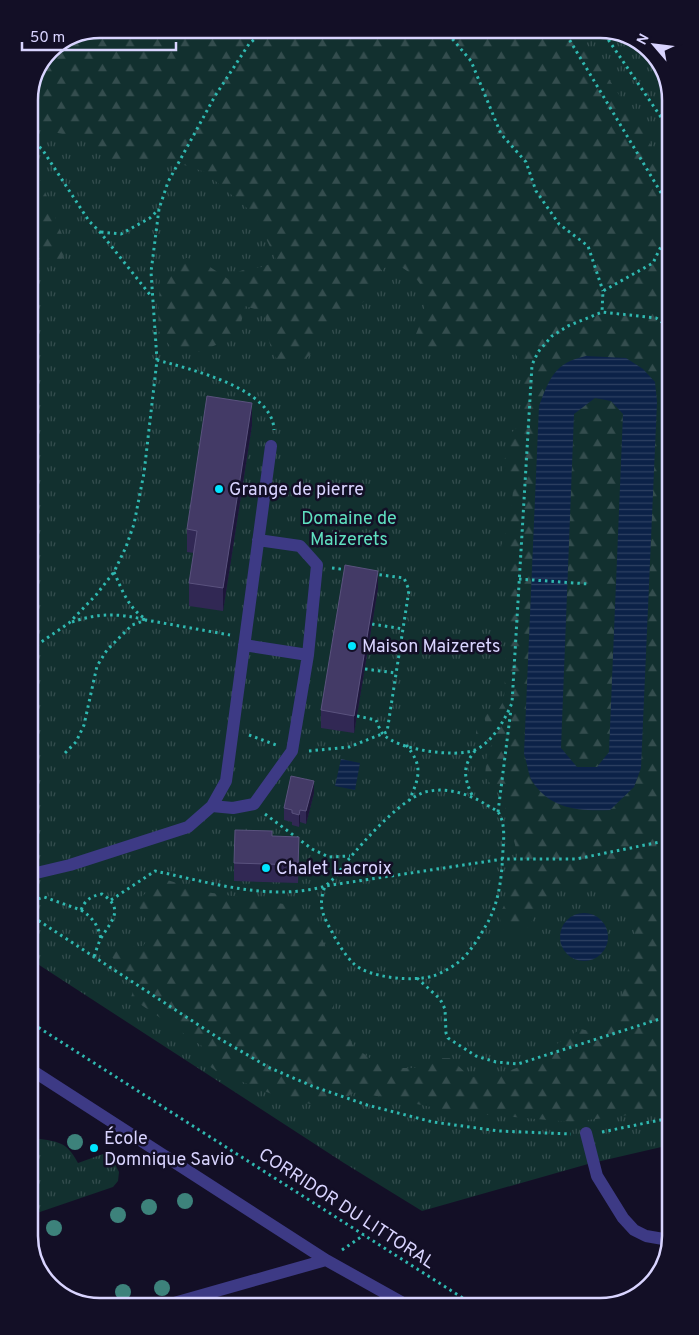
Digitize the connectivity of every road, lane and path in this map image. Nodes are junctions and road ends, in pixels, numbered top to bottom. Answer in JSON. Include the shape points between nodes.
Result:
{"nodes":[{"id":1,"x":256,"y":38,"type":"edge"},
{"id":2,"x":452,"y":38,"type":"edge"},
{"id":3,"x":568,"y":38,"type":"edge"},
{"id":4,"x":608,"y":39,"type":"edge"},
{"id":5,"x":662,"y":119,"type":"edge"},
{"id":6,"x":38,"y":146,"type":"edge"},
{"id":7,"x":662,"y":194,"type":"edge"},
{"id":8,"x":159,"y":210,"type":"junction"},
{"id":9,"x":100,"y":232,"type":"junction"},
{"id":10,"x":662,"y":244,"type":"edge"},
{"id":11,"x":603,"y":291,"type":"junction"},
{"id":12,"x":152,"y":297,"type":"junction"},
{"id":13,"x":602,"y":312,"type":"junction"},
{"id":14,"x":662,"y":322,"type":"edge"},
{"id":15,"x":157,"y":360,"type":"junction"},
{"id":16,"x":271,"y":446,"type":"joint"},
{"id":17,"x":258,"y":540,"type":"junction"},
{"id":18,"x":317,"y":565,"type":"junction"},
{"id":19,"x":356,"y":571,"type":"edge"},
{"id":20,"x":114,"y":572,"type":"junction"},
{"id":21,"x":365,"y":572,"type":"edge"},
{"id":22,"x":519,"y":579,"type":"junction"},
{"id":23,"x":589,"y":584,"type":"dead end"},
{"id":24,"x":146,"y":620,"type":"junction"},
{"id":25,"x":69,"y":623,"type":"junction"},
{"id":26,"x":372,"y":624,"type":"edge"},
{"id":27,"x":403,"y":629,"type":"junction"},
{"id":28,"x":245,"y":641,"type":"junction"},
{"id":29,"x":38,"y":645,"type":"edge"},
{"id":30,"x":308,"y":655,"type":"junction"},
{"id":31,"x":365,"y":669,"type":"edge"},
{"id":32,"x":396,"y":673,"type":"junction"},
{"id":33,"x":512,"y":703,"type":"junction"},
{"id":34,"x":357,"y":716,"type":"edge"},
{"id":35,"x":234,"y":721,"type":"junction"},
{"id":36,"x":383,"y":735,"type":"junction"},
{"id":37,"x":406,"y":745,"type":"junction"},
{"id":38,"x":475,"y":750,"type":"junction"},
{"id":39,"x":292,"y":751,"type":"junction"},
{"id":40,"x":65,"y":753,"type":"dead end"},
{"id":41,"x":473,"y":796,"type":"junction"},
{"id":42,"x":408,"y":802,"type":"junction"},
{"id":43,"x":254,"y":804,"type":"junction"},
{"id":44,"x":212,"y":806,"type":"junction"},
{"id":45,"x":498,"y":812,"type":"junction"},
{"id":46,"x":662,"y":841,"type":"edge"},
{"id":47,"x":351,"y":856,"type":"junction"},
{"id":48,"x":503,"y":859,"type":"junction"},
{"id":49,"x":38,"y":872,"type":"edge"},
{"id":50,"x":325,"y":886,"type":"junction"},
{"id":51,"x":38,"y":900,"type":"edge"},
{"id":52,"x":111,"y":900,"type":"junction"},
{"id":53,"x":81,"y":910,"type":"junction"},
{"id":54,"x":38,"y":921,"type":"edge"},
{"id":55,"x":101,"y":939,"type":"junction"},
{"id":56,"x":94,"y":958,"type":"junction"},
{"id":57,"x":416,"y":978,"type":"junction"},
{"id":58,"x":662,"y":1018,"type":"edge"},
{"id":59,"x":38,"y":1027,"type":"edge"},
{"id":60,"x":38,"y":1074,"type":"edge"},
{"id":61,"x":662,"y":1120,"type":"edge"},
{"id":62,"x":586,"y":1133,"type":"junction"},
{"id":63,"x":364,"y":1235,"type":"junction"},
{"id":64,"x":662,"y":1239,"type":"edge"},
{"id":65,"x":326,"y":1260,"type":"junction"},
{"id":66,"x":195,"y":1297,"type":"edge"},
{"id":67,"x":393,"y":1298,"type":"edge"},
{"id":68,"x":462,"y":1298,"type":"edge"}],
"edges":[{"from":1,"to":8,"type":"path","via":[[215,96],[168,182]]},
{"from":2,"to":11,"type":"path","via":[[471,61],[501,134],[526,162],[536,191],[560,224],[588,246]]},
{"from":3,"to":7,"type":"path"},
{"from":4,"to":5,"type":"path"},
{"from":6,"to":9,"type":"path"},
{"from":8,"to":9,"type":"path","via":[[121,234]]},
{"from":8,"to":12,"type":"path","via":[[151,272]]},
{"from":9,"to":12,"type":"path"},
{"from":10,"to":11,"type":"path","via":[[653,263]]},
{"from":11,"to":13,"type":"path"},
{"from":12,"to":15,"type":"path"},
{"from":13,"to":14,"type":"path","via":[[656,318]]},
{"from":13,"to":22,"type":"path","via":[[552,336],[532,365]]},
{"from":15,"to":16,"type":"path","via":[[214,377],[243,390],[270,414],[275,428]]},
{"from":15,"to":20,"type":"path","via":[[144,473],[134,524]]},
{"from":16,"to":17,"type":"street"},
{"from":17,"to":18,"type":"street","via":[[300,546]]},
{"from":17,"to":28,"type":"street"},
{"from":18,"to":19,"type":"path"},
{"from":18,"to":30,"type":"street"},
{"from":20,"to":24,"type":"path","via":[[126,600]]},
{"from":20,"to":25,"type":"path"},
{"from":21,"to":27,"type":"path","via":[[404,578],[409,590]]},
{"from":22,"to":23,"type":"path"},
{"from":22,"to":33,"type":"path"},
{"from":24,"to":25,"type":"path","via":[[109,614],[90,615]]},
{"from":24,"to":28,"type":"path"},
{"from":24,"to":40,"type":"path","via":[[132,625],[119,637],[97,666],[84,725],[76,742]]},
{"from":25,"to":29,"type":"path"},
{"from":26,"to":27,"type":"path"},
{"from":27,"to":32,"type":"path"},
{"from":28,"to":30,"type":"street"},
{"from":28,"to":35,"type":"street"},
{"from":30,"to":39,"type":"street"},
{"from":31,"to":32,"type":"path"},
{"from":32,"to":36,"type":"path","via":[[387,732]]},
{"from":33,"to":38,"type":"path","via":[[505,720]]},
{"from":33,"to":45,"type":"path"},
{"from":34,"to":36,"type":"path","via":[[376,720]]},
{"from":35,"to":39,"type":"path","via":[[248,735]]},
{"from":35,"to":44,"type":"street","via":[[226,781]]},
{"from":36,"to":37,"type":"path"},
{"from":36,"to":39,"type":"path","via":[[342,748]]},
{"from":37,"to":38,"type":"path","via":[[421,751],[451,754]]},
{"from":37,"to":42,"type":"path","via":[[416,758],[418,770]]},
{"from":38,"to":41,"type":"path","via":[[464,769]]},
{"from":39,"to":43,"type":"street"},
{"from":41,"to":42,"type":"path","via":[[445,791],[421,794]]},
{"from":41,"to":45,"type":"path"},
{"from":42,"to":47,"type":"path"},
{"from":43,"to":44,"type":"street","via":[[233,808]]},
{"from":43,"to":47,"type":"path","via":[[312,850],[329,857]]},
{"from":44,"to":49,"type":"street","via":[[188,827]]},
{"from":45,"to":48,"type":"path","via":[[504,834]]},
{"from":46,"to":48,"type":"path","via":[[576,859]]},
{"from":47,"to":50,"type":"path"},
{"from":48,"to":50,"type":"path"},
{"from":48,"to":57,"type":"path","via":[[500,889],[491,916],[469,952],[456,964],[434,976]]},
{"from":50,"to":52,"type":"path","via":[[296,892],[240,889],[155,871]]},
{"from":50,"to":57,"type":"path","via":[[320,902],[325,920],[353,964],[385,977]]},
{"from":51,"to":53,"type":"path","via":[[44,898]]},
{"from":52,"to":53,"type":"path","via":[[102,894],[93,896],[84,902]]},
{"from":52,"to":55,"type":"path","via":[[116,912]]},
{"from":53,"to":55,"type":"path","via":[[98,925]]},
{"from":54,"to":56,"type":"path"},
{"from":55,"to":56,"type":"path"},
{"from":56,"to":62,"type":"path","via":[[270,1068],[367,1106],[433,1122],[499,1131]]},
{"from":57,"to":58,"type":"path","via":[[440,999],[445,1009],[448,1038],[476,1056],[496,1062],[518,1064]]},
{"from":59,"to":63,"type":"path","name":"CORRIDOR DU LITTORAL"},
{"from":60,"to":65,"type":"street"},
{"from":61,"to":62,"type":"path","via":[[614,1131]]},
{"from":62,"to":64,"type":"street","via":[[597,1176],[623,1218],[634,1230]]},
{"from":63,"to":65,"type":"path"},
{"from":63,"to":68,"type":"path","name":"CORRIDOR DU LITTORAL"},
{"from":65,"to":66,"type":"street"},
{"from":65,"to":67,"type":"street"}]}
